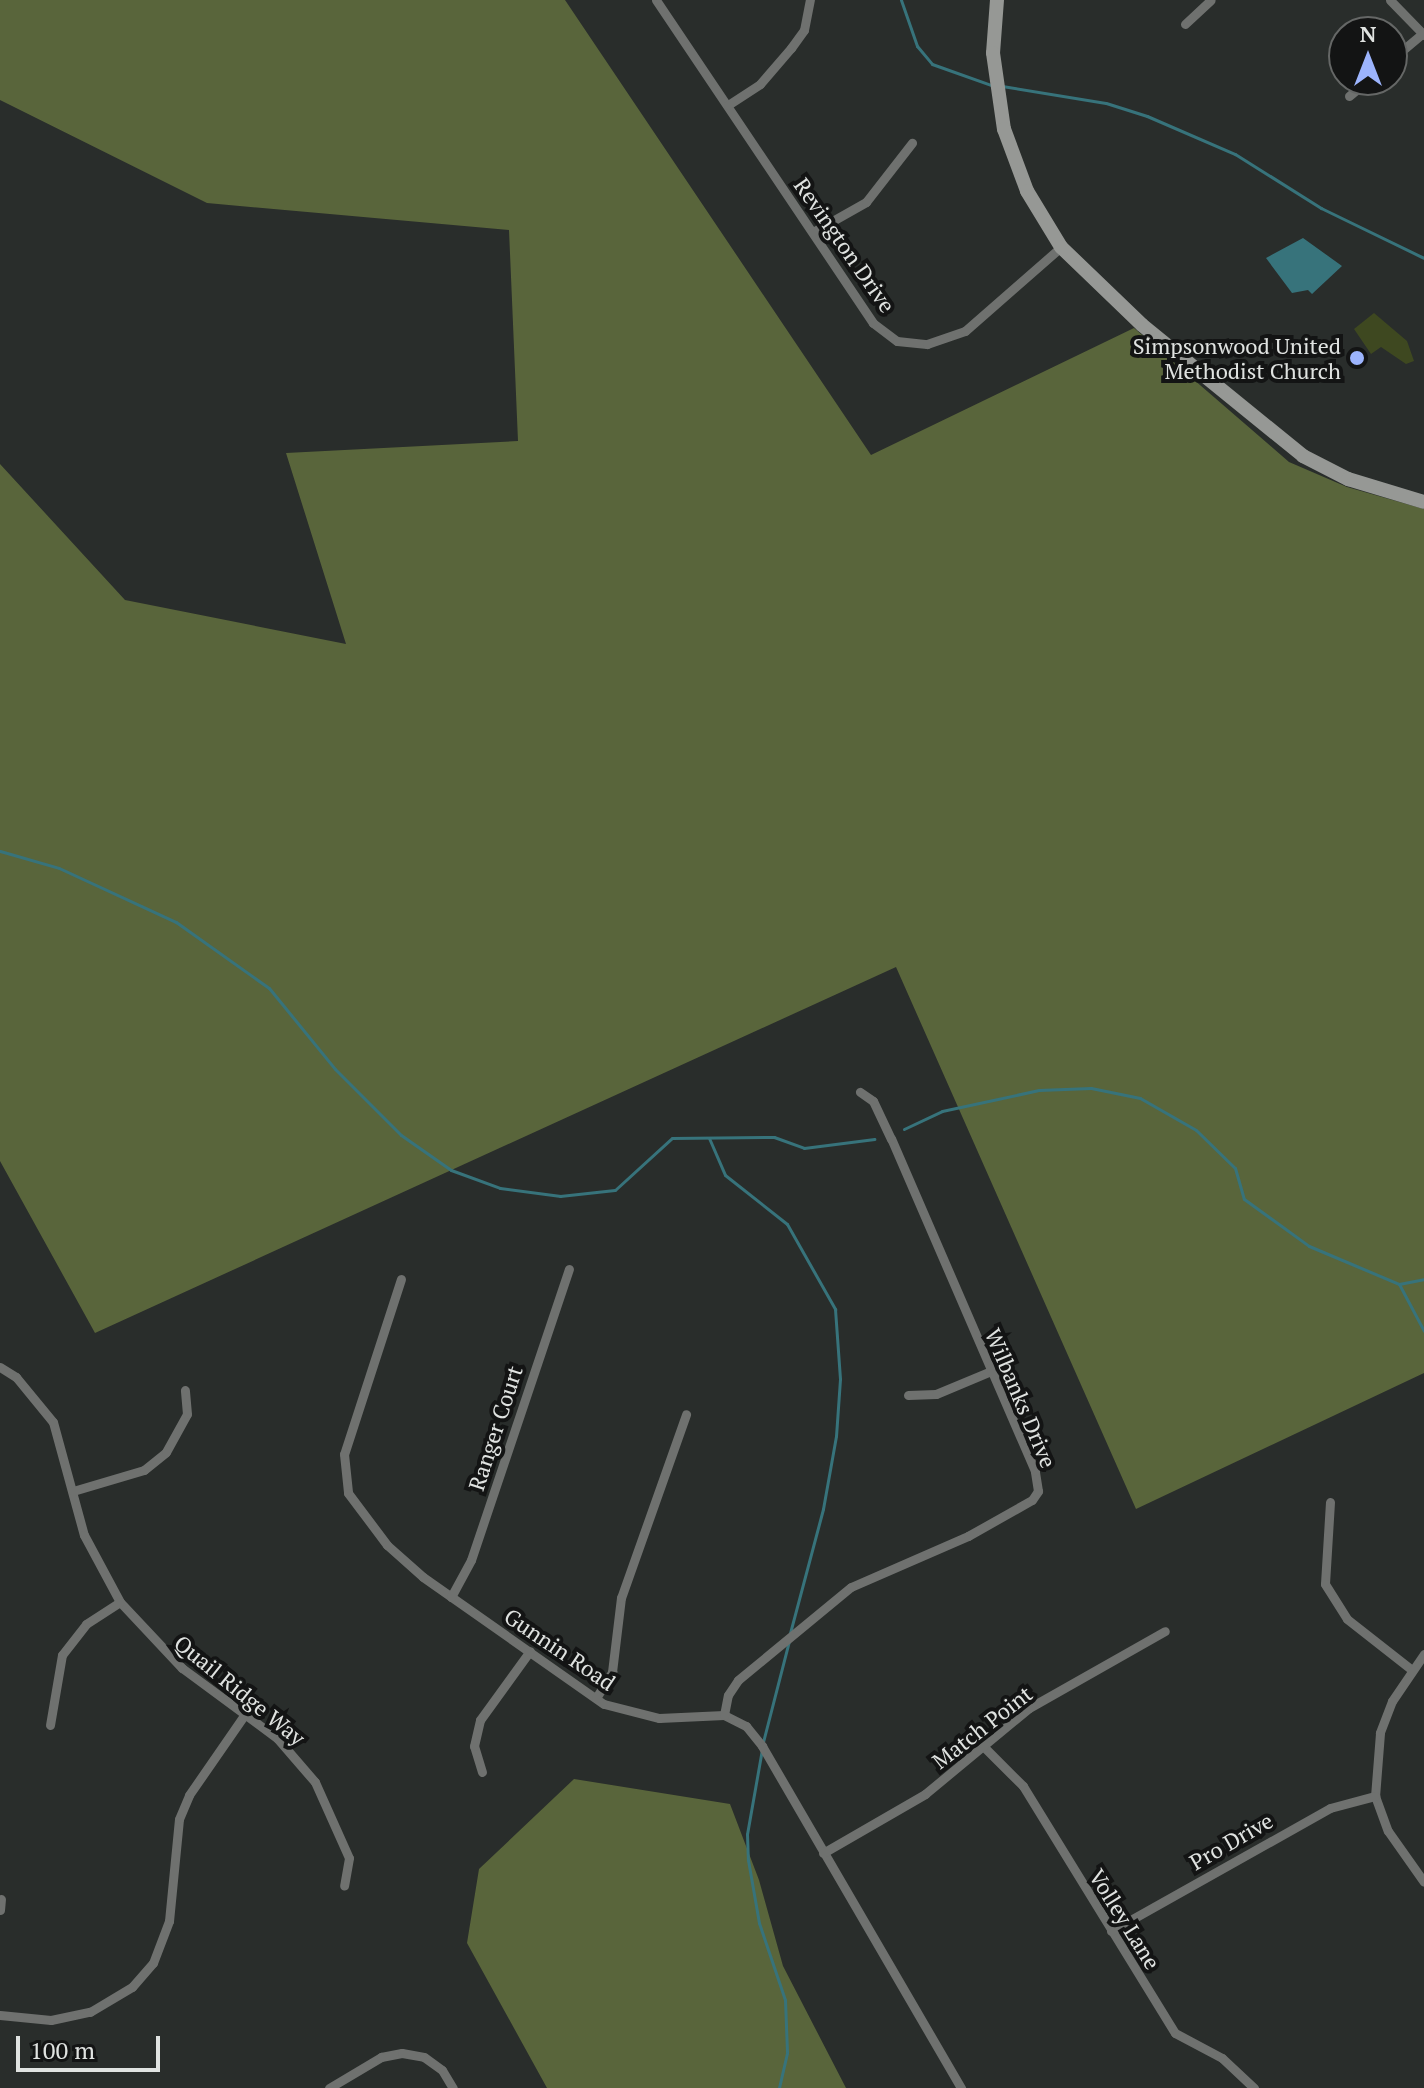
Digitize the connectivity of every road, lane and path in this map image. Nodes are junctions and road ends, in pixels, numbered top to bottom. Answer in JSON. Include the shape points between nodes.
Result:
{"nodes":[{"id":1,"x":656,"y":0,"type":"edge"},
{"id":2,"x":810,"y":0,"type":"edge"},
{"id":3,"x":997,"y":0,"type":"edge"},
{"id":4,"x":1211,"y":0,"type":"edge"},
{"id":5,"x":1390,"y":0,"type":"edge"},
{"id":6,"x":1185,"y":24,"type":"dead end"},
{"id":7,"x":1423,"y":35,"type":"edge"},
{"id":8,"x":728,"y":105,"type":"junction"},
{"id":9,"x":912,"y":143,"type":"dead end"},
{"id":10,"x":813,"y":232,"type":"junction"},
{"id":11,"x":1061,"y":247,"type":"junction"},
{"id":12,"x":1424,"y":502,"type":"edge"},
{"id":13,"x":860,"y":1092,"type":"dead end"},
{"id":14,"x":569,"y":1269,"type":"dead end"},
{"id":15,"x":401,"y":1279,"type":"dead end"},
{"id":16,"x":0,"y":1367,"type":"edge"},
{"id":17,"x":991,"y":1371,"type":"junction"},
{"id":18,"x":185,"y":1390,"type":"dead end"},
{"id":19,"x":908,"y":1395,"type":"dead end"},
{"id":20,"x":686,"y":1414,"type":"dead end"},
{"id":21,"x":73,"y":1491,"type":"junction"},
{"id":22,"x":1330,"y":1502,"type":"dead end"},
{"id":23,"x":451,"y":1597,"type":"junction"},
{"id":24,"x":120,"y":1602,"type":"junction"},
{"id":25,"x":1165,"y":1631,"type":"dead end"},
{"id":26,"x":530,"y":1651,"type":"junction"},
{"id":27,"x":1424,"y":1654,"type":"edge"},
{"id":28,"x":1412,"y":1670,"type":"junction"},
{"id":29,"x":596,"y":1698,"type":"junction"},
{"id":30,"x":245,"y":1714,"type":"junction"},
{"id":31,"x":724,"y":1715,"type":"junction"},
{"id":32,"x":50,"y":1725,"type":"dead end"},
{"id":33,"x":985,"y":1748,"type":"junction"},
{"id":34,"x":482,"y":1772,"type":"dead end"},
{"id":35,"x":1375,"y":1796,"type":"junction"},
{"id":36,"x":823,"y":1853,"type":"junction"},
{"id":37,"x":1424,"y":1882,"type":"edge"},
{"id":38,"x":344,"y":1886,"type":"dead end"},
{"id":39,"x":1,"y":1899,"type":"edge"},
{"id":40,"x":0,"y":1910,"type":"edge"},
{"id":41,"x":1111,"y":1931,"type":"junction"},
{"id":42,"x":0,"y":2015,"type":"edge"},
{"id":43,"x":329,"y":2088,"type":"edge"},
{"id":44,"x":453,"y":2088,"type":"edge"},
{"id":45,"x":961,"y":2088,"type":"edge"},
{"id":46,"x":1254,"y":2088,"type":"edge"}],
"edges":[{"from":1,"to":8,"type":"street","name":"Revington Drive"},
{"from":2,"to":8,"type":"street","via":[[804,30],[791,48],[760,84]]},
{"from":3,"to":11,"type":"street","via":[[993,53],[1004,129],[1027,191]]},
{"from":4,"to":6,"type":"street"},
{"from":5,"to":7,"type":"street"},
{"from":8,"to":10,"type":"street","name":"Revington Drive"},
{"from":9,"to":10,"type":"street","via":[[866,202]]},
{"from":10,"to":11,"type":"street","name":"Revington Drive","via":[[873,323],[897,341],[927,344],[965,331]]},
{"from":11,"to":12,"type":"street","via":[[1142,325],[1303,456],[1348,479]]},
{"from":13,"to":17,"type":"street","name":"Wilbanks Drive","via":[[879,1113]]},
{"from":14,"to":23,"type":"street","name":"Ranger Court","via":[[471,1560]]},
{"from":15,"to":23,"type":"street","name":"Gunnin Road","via":[[344,1454],[343,1474],[348,1493],[387,1545]]},
{"from":16,"to":21,"type":"street","name":"Quail Ridge Way","via":[[32,1393],[53,1422]]},
{"from":17,"to":19,"type":"street","via":[[936,1394]]},
{"from":17,"to":31,"type":"street","name":"Wilbanks Drive","via":[[1035,1471],[1038,1491],[1032,1500],[968,1536],[851,1587],[738,1680]]},
{"from":18,"to":21,"type":"street","via":[[187,1414],[166,1452],[144,1470]]},
{"from":20,"to":29,"type":"street","via":[[621,1598],[612,1672]]},
{"from":21,"to":24,"type":"street","name":"Quail Ridge Way","via":[[84,1535]]},
{"from":22,"to":28,"type":"street","via":[[1325,1584],[1347,1619]]},
{"from":23,"to":26,"type":"street","name":"Gunnin Road"},
{"from":24,"to":30,"type":"street","name":"Quail Ridge Way","via":[[182,1668]]},
{"from":24,"to":32,"type":"street","via":[[86,1624],[62,1655]]},
{"from":25,"to":33,"type":"street","name":"Match Point","via":[[1029,1708]]},
{"from":26,"to":29,"type":"street","name":"Gunnin Road"},
{"from":26,"to":34,"type":"street","via":[[480,1720],[474,1746]]},
{"from":27,"to":28,"type":"street"},
{"from":28,"to":35,"type":"street","via":[[1380,1733]]},
{"from":29,"to":31,"type":"street","name":"Gunnin Road","via":[[632,1714],[659,1718]]},
{"from":30,"to":38,"type":"street","name":"Quail Ridge Way","via":[[294,1754],[323,1795],[349,1858]]},
{"from":30,"to":42,"type":"street","via":[[189,1795],[179,1819],[169,1921],[153,1963],[132,1987],[90,2012],[51,2020]]},
{"from":31,"to":36,"type":"street","via":[[736,1719],[762,1746]]},
{"from":33,"to":36,"type":"street","name":"Match Point","via":[[925,1794]]},
{"from":33,"to":41,"type":"street","name":"Volley Lane","via":[[1023,1786]]},
{"from":35,"to":37,"type":"street","via":[[1388,1831]]},
{"from":35,"to":41,"type":"street","name":"Pro Drive","via":[[1330,1808]]},
{"from":36,"to":45,"type":"street"},
{"from":39,"to":40,"type":"street"},
{"from":41,"to":46,"type":"street","name":"Volley Lane","via":[[1175,2033],[1222,2058]]},
{"from":43,"to":44,"type":"street","via":[[381,2057],[402,2053],[424,2057],[442,2070]]}]}
